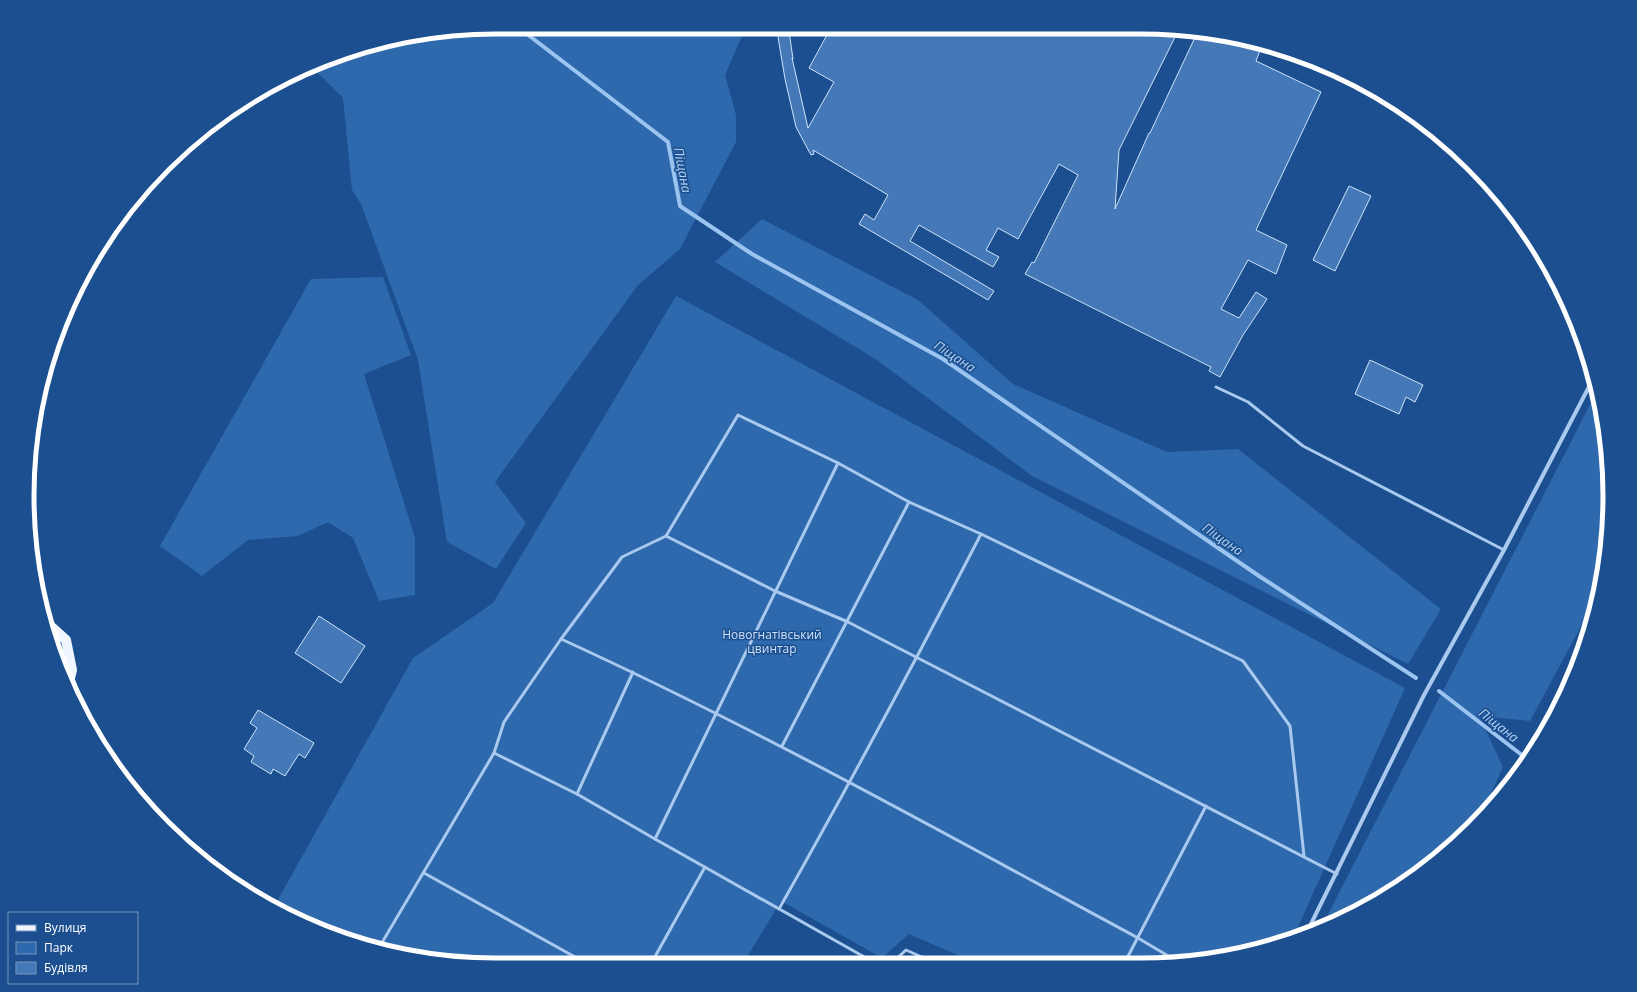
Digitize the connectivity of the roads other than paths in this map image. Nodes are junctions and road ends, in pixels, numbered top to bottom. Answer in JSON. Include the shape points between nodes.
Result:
{"nodes":[{"id":1,"x":1589,"y":385,"type":"edge"},
{"id":2,"x":1216,"y":387,"type":"dead end"},
{"id":3,"x":838,"y":463,"type":"junction"},
{"id":4,"x":909,"y":502,"type":"junction"},
{"id":5,"x":981,"y":534,"type":"junction"},
{"id":6,"x":666,"y":536,"type":"junction"},
{"id":7,"x":1504,"y":550,"type":"junction"},
{"id":8,"x":775,"y":591,"type":"junction"},
{"id":9,"x":848,"y":622,"type":"junction"},
{"id":10,"x":54,"y":629,"type":"edge"},
{"id":11,"x":561,"y":639,"type":"junction"},
{"id":12,"x":918,"y":658,"type":"junction"},
{"id":13,"x":633,"y":672,"type":"junction"},
{"id":14,"x":70,"y":676,"type":"edge"},
{"id":15,"x":717,"y":714,"type":"junction"},
{"id":16,"x":782,"y":746,"type":"junction"},
{"id":17,"x":494,"y":753,"type":"junction"},
{"id":18,"x":850,"y":783,"type":"junction"},
{"id":19,"x":577,"y":794,"type":"junction"},
{"id":20,"x":1206,"y":806,"type":"junction"},
{"id":21,"x":655,"y":839,"type":"junction"},
{"id":22,"x":1304,"y":856,"type":"junction"},
{"id":23,"x":705,"y":867,"type":"junction"},
{"id":24,"x":424,"y":873,"type":"junction"},
{"id":25,"x":1337,"y":874,"type":"junction"},
{"id":26,"x":779,"y":909,"type":"junction"},
{"id":27,"x":1310,"y":926,"type":"edge"},
{"id":28,"x":1138,"y":938,"type":"junction"},
{"id":29,"x":382,"y":943,"type":"edge"},
{"id":30,"x":1170,"y":957,"type":"edge"},
{"id":31,"x":577,"y":958,"type":"edge"},
{"id":32,"x":654,"y":958,"type":"edge"},
{"id":33,"x":866,"y":958,"type":"edge"},
{"id":34,"x":897,"y":958,"type":"edge"},
{"id":35,"x":924,"y":958,"type":"edge"},
{"id":36,"x":1127,"y":958,"type":"edge"}],
"edges":[{"from":1,"to":7,"type":"street"},
{"from":2,"to":7,"type":"lane","via":[[1248,402],[1303,446]]},
{"from":3,"to":4,"type":"lane"},
{"from":3,"to":6,"type":"lane","via":[[738,415]]},
{"from":3,"to":8,"type":"lane"},
{"from":4,"to":5,"type":"lane"},
{"from":4,"to":9,"type":"lane"},
{"from":5,"to":12,"type":"lane"},
{"from":5,"to":22,"type":"lane","via":[[1243,661],[1290,726]]},
{"from":6,"to":8,"type":"lane"},
{"from":6,"to":11,"type":"lane","via":[[622,557]]},
{"from":7,"to":25,"type":"street","via":[[1424,695]]},
{"from":8,"to":9,"type":"lane"},
{"from":8,"to":15,"type":"lane"},
{"from":9,"to":12,"type":"lane"},
{"from":9,"to":16,"type":"lane"},
{"from":10,"to":14,"type":"main road","via":[[66,640],[72,670]]},
{"from":11,"to":13,"type":"lane"},
{"from":11,"to":17,"type":"lane","via":[[504,722]]},
{"from":12,"to":18,"type":"lane"},
{"from":12,"to":20,"type":"lane"},
{"from":13,"to":15,"type":"lane"},
{"from":13,"to":19,"type":"lane"},
{"from":15,"to":16,"type":"lane"},
{"from":15,"to":21,"type":"lane"},
{"from":16,"to":18,"type":"lane"},
{"from":17,"to":19,"type":"lane"},
{"from":17,"to":24,"type":"lane"},
{"from":18,"to":26,"type":"lane"},
{"from":18,"to":28,"type":"lane"},
{"from":19,"to":21,"type":"lane"},
{"from":20,"to":22,"type":"lane"},
{"from":20,"to":28,"type":"lane"},
{"from":21,"to":23,"type":"lane"},
{"from":22,"to":25,"type":"lane"},
{"from":23,"to":26,"type":"lane"},
{"from":23,"to":32,"type":"lane"},
{"from":24,"to":29,"type":"lane"},
{"from":24,"to":31,"type":"lane"},
{"from":25,"to":27,"type":"street"},
{"from":26,"to":33,"type":"lane"},
{"from":28,"to":30,"type":"lane"},
{"from":28,"to":36,"type":"lane"},
{"from":34,"to":35,"type":"lane","via":[[906,950]]}]}
